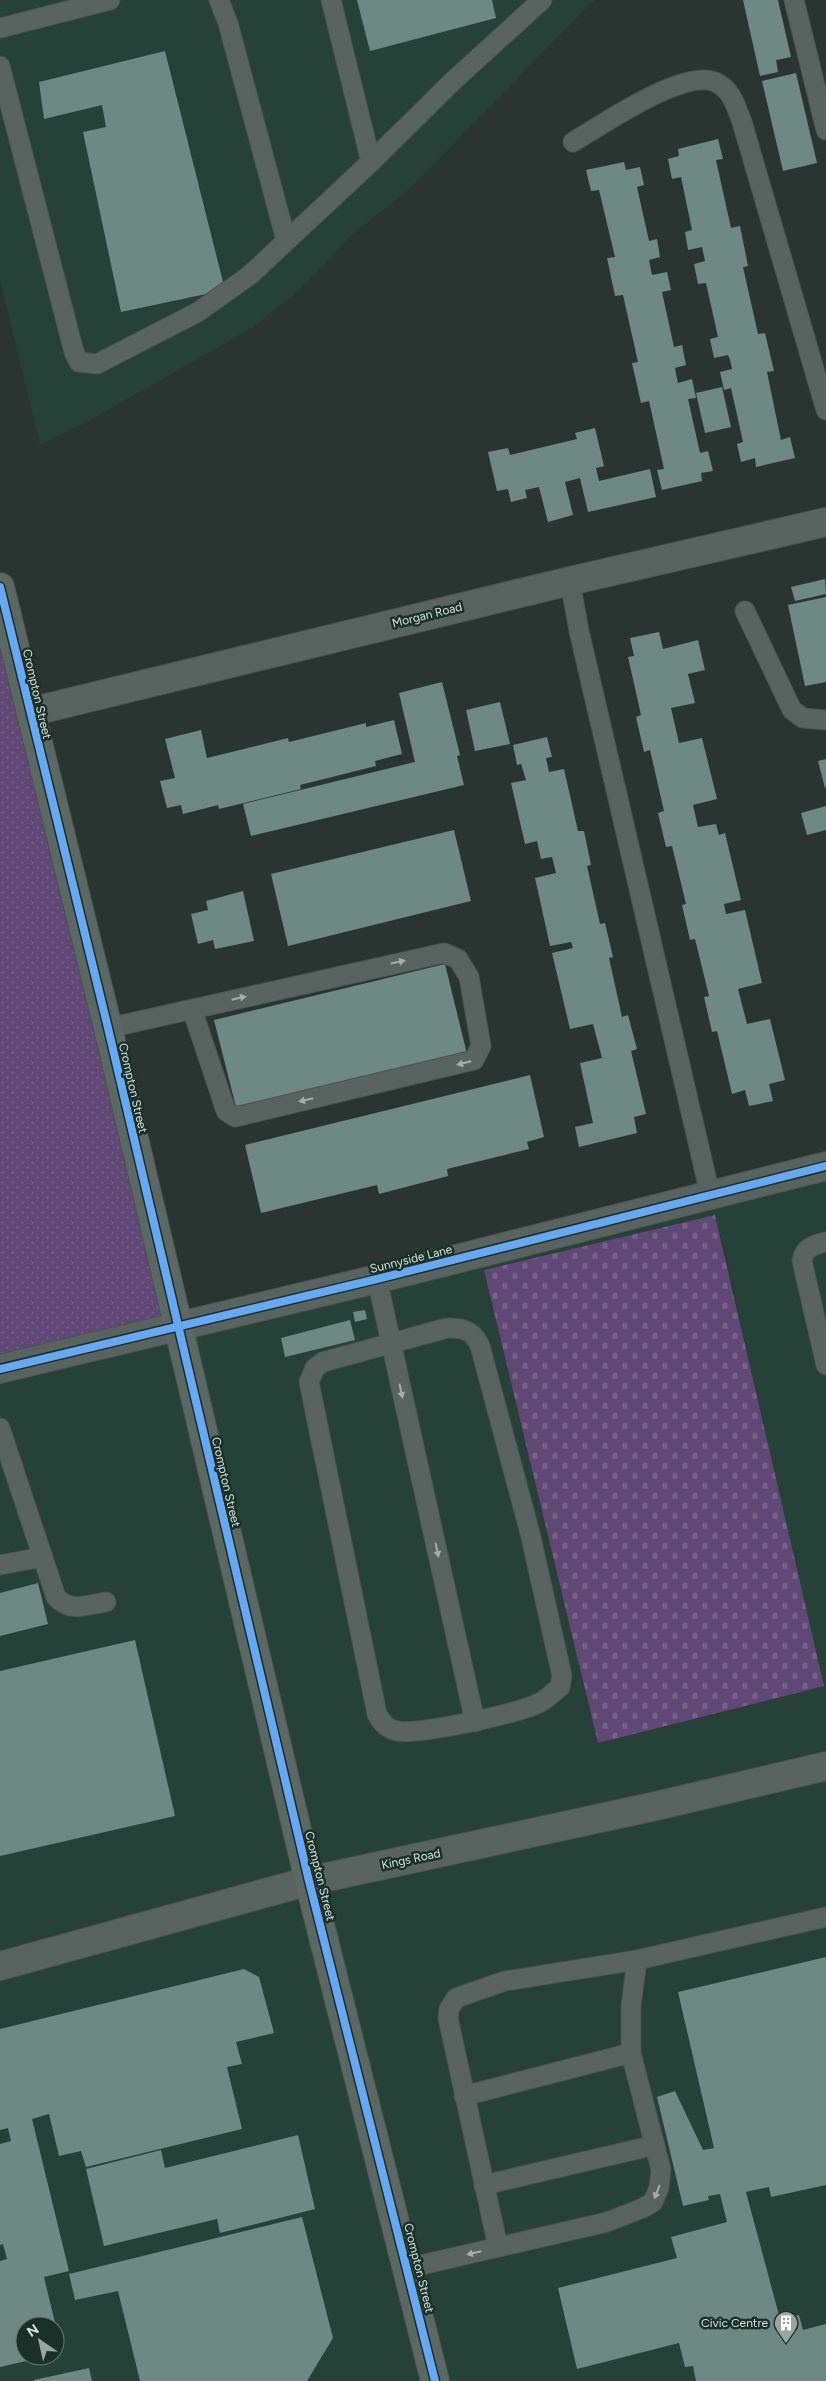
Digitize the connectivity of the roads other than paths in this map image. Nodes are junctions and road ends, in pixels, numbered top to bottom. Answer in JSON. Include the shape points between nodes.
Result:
{"nodes":[{"id":1,"x":110,"y":0,"type":"edge"},
{"id":2,"x":219,"y":0,"type":"edge"},
{"id":3,"x":331,"y":0,"type":"edge"},
{"id":4,"x":542,"y":0,"type":"edge"},
{"id":5,"x":794,"y":0,"type":"edge"},
{"id":6,"x":86,"y":3,"type":"edge"},
{"id":7,"x":0,"y":28,"type":"edge"},
{"id":8,"x":0,"y":66,"type":"edge"},
{"id":9,"x":826,"y":130,"type":"edge"},
{"id":10,"x":573,"y":142,"type":"dead end"},
{"id":11,"x":371,"y":162,"type":"junction"},
{"id":12,"x":286,"y":240,"type":"junction"},
{"id":13,"x":826,"y":410,"type":"edge"},
{"id":14,"x":826,"y":522,"type":"edge"},
{"id":15,"x":570,"y":581,"type":"junction"},
{"id":16,"x":0,"y":587,"type":"edge"},
{"id":17,"x":745,"y":611,"type":"dead end"},
{"id":18,"x":30,"y":712,"type":"junction"},
{"id":19,"x":826,"y":720,"type":"edge"},
{"id":20,"x":192,"y":1009,"type":"junction"},
{"id":21,"x":108,"y":1028,"type":"junction"},
{"id":22,"x":826,"y":1166,"type":"edge"},
{"id":23,"x":710,"y":1194,"type":"junction"},
{"id":24,"x":826,"y":1242,"type":"edge"},
{"id":25,"x":377,"y":1279,"type":"junction"},
{"id":26,"x":178,"y":1325,"type":"junction"},
{"id":27,"x":391,"y":1344,"type":"junction"},
{"id":28,"x":826,"y":1365,"type":"edge"},
{"id":29,"x":0,"y":1368,"type":"edge"},
{"id":30,"x":0,"y":1428,"type":"edge"},
{"id":31,"x":43,"y":1557,"type":"junction"},
{"id":32,"x":0,"y":1565,"type":"edge"},
{"id":33,"x":106,"y":1602,"type":"dead end"},
{"id":34,"x":475,"y":1722,"type":"junction"},
{"id":35,"x":826,"y":1766,"type":"edge"},
{"id":36,"x":309,"y":1881,"type":"junction"},
{"id":37,"x":826,"y":1917,"type":"edge"},
{"id":38,"x":637,"y":1960,"type":"junction"},
{"id":39,"x":0,"y":1966,"type":"edge"},
{"id":40,"x":632,"y":2053,"type":"junction"},
{"id":41,"x":464,"y":2096,"type":"junction"},
{"id":42,"x":655,"y":2145,"type":"junction"},
{"id":43,"x":484,"y":2185,"type":"junction"},
{"id":44,"x":498,"y":2247,"type":"junction"},
{"id":45,"x":408,"y":2268,"type":"junction"},
{"id":46,"x":435,"y":2381,"type":"edge"}],
"edges":[{"from":1,"to":6,"type":"lane"},
{"from":2,"to":12,"type":"lane"},
{"from":3,"to":11,"type":"lane"},
{"from":4,"to":11,"type":"lane"},
{"from":5,"to":9,"type":"lane"},
{"from":6,"to":7,"type":"lane"},
{"from":8,"to":12,"type":"lane","via":[[79,362],[97,364],[198,312],[250,275]]},
{"from":10,"to":13,"type":"lane","via":[[674,85],[701,79],[715,82],[731,95],[742,122]]},
{"from":11,"to":12,"type":"lane"},
{"from":14,"to":15,"type":"street","name":"Morgan Road"},
{"from":15,"to":18,"type":"street","name":"Morgan Road"},
{"from":15,"to":23,"type":"lane","via":[[578,631]]},
{"from":16,"to":18,"type":"street","name":"Crompton Street"},
{"from":17,"to":19,"type":"lane","via":[[792,710],[802,718]]},
{"from":18,"to":21,"type":"street","name":"Crompton Street"},
{"from":20,"to":20,"type":"lane","one_way":true,"via":[[444,952],[458,959],[469,977],[481,1046],[474,1060],[235,1117],[226,1111]]},
{"from":20,"to":21,"type":"lane"},
{"from":21,"to":26,"type":"street","name":"Crompton Street"},
{"from":22,"to":23,"type":"street","name":"Sunnyside Lane"},
{"from":23,"to":25,"type":"street","name":"Sunnyside Lane"},
{"from":24,"to":28,"type":"lane","via":[[808,1249],[802,1261]]},
{"from":25,"to":26,"type":"street","name":"Sunnyside Lane"},
{"from":25,"to":27,"type":"lane"},
{"from":26,"to":29,"type":"street","name":"Sunnyside Lane"},
{"from":26,"to":36,"type":"street","name":"Crompton Street"},
{"from":27,"to":34,"type":"lane","one_way":true},
{"from":27,"to":34,"type":"lane","via":[[323,1362],[315,1368],[309,1382],[377,1714],[386,1726],[407,1731]]},
{"from":27,"to":34,"type":"lane","via":[[447,1328],[469,1331],[476,1338],[530,1532],[559,1662],[560,1686],[551,1695],[538,1704]]},
{"from":30,"to":31,"type":"lane"},
{"from":31,"to":32,"type":"lane"},
{"from":31,"to":33,"type":"lane","via":[[56,1597],[62,1604],[74,1607]]},
{"from":35,"to":36,"type":"street","name":"Kings Road"},
{"from":36,"to":39,"type":"street","name":"Kings Road"},
{"from":36,"to":45,"type":"street","name":"Crompton Street"},
{"from":37,"to":38,"type":"lane"},
{"from":38,"to":40,"type":"lane","via":[[631,2006]]},
{"from":38,"to":41,"type":"lane","via":[[505,1981],[456,1998],[448,2018]]},
{"from":40,"to":41,"type":"lane"},
{"from":40,"to":42,"type":"lane"},
{"from":41,"to":43,"type":"lane"},
{"from":42,"to":43,"type":"lane"},
{"from":42,"to":44,"type":"lane","one_way":true,"via":[[661,2170],[653,2202],[608,2222]]},
{"from":43,"to":44,"type":"lane"},
{"from":44,"to":45,"type":"lane","one_way":true},
{"from":45,"to":46,"type":"street","name":"Crompton Street"}]}
